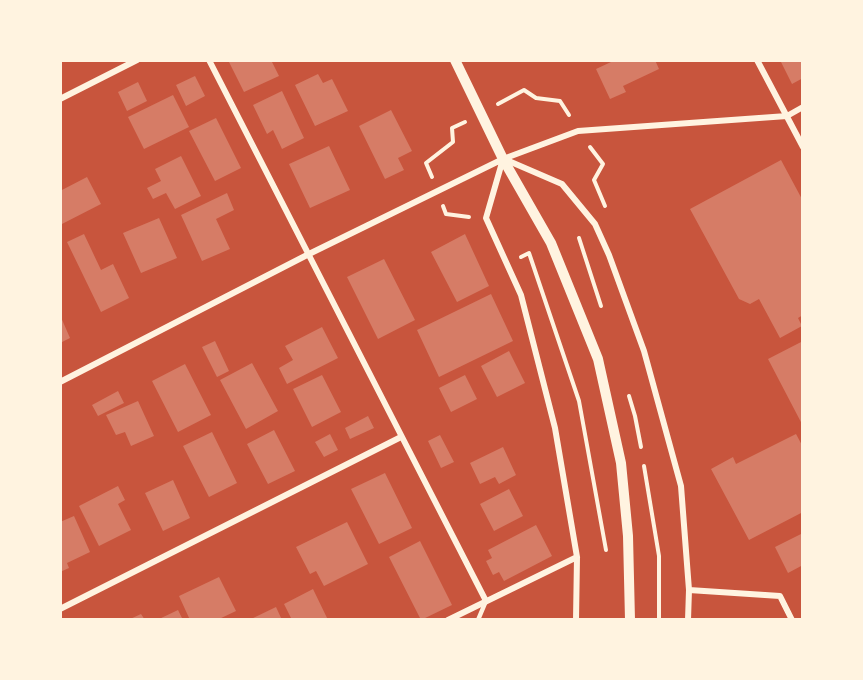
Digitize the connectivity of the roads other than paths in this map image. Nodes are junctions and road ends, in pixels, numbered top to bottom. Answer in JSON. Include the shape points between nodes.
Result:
{"nodes":[{"id":1,"x":137,"y":60,"type":"edge"},
{"id":2,"x":209,"y":60,"type":"edge"},
{"id":3,"x":455,"y":60,"type":"edge"},
{"id":4,"x":757,"y":60,"type":"edge"},
{"id":5,"x":60,"y":99,"type":"edge"},
{"id":6,"x":803,"y":107,"type":"edge"},
{"id":7,"x":787,"y":116,"type":"junction"},
{"id":8,"x":803,"y":147,"type":"edge"},
{"id":9,"x":503,"y":159,"type":"junction"},
{"id":10,"x":309,"y":254,"type":"junction"},
{"id":11,"x":60,"y":382,"type":"edge"},
{"id":12,"x":401,"y":437,"type":"junction"},
{"id":13,"x":577,"y":557,"type":"junction"},
{"id":14,"x":689,"y":590,"type":"junction"},
{"id":15,"x":486,"y":601,"type":"junction"},
{"id":16,"x":60,"y":609,"type":"edge"},
{"id":17,"x":448,"y":620,"type":"edge"},
{"id":18,"x":478,"y":620,"type":"edge"},
{"id":19,"x":576,"y":620,"type":"edge"},
{"id":20,"x":630,"y":620,"type":"edge"},
{"id":21,"x":688,"y":620,"type":"edge"},
{"id":22,"x":792,"y":620,"type":"edge"}],
"edges":[{"from":1,"to":5,"type":"street"},
{"from":2,"to":10,"type":"street"},
{"from":3,"to":9,"type":"street"},
{"from":4,"to":7,"type":"street"},
{"from":6,"to":7,"type":"street"},
{"from":7,"to":8,"type":"street"},
{"from":7,"to":9,"type":"street","via":[[578,131]]},
{"from":9,"to":10,"type":"street"},
{"from":9,"to":13,"type":"street","via":[[486,218],[521,295],[555,428]]},
{"from":9,"to":14,"type":"street","via":[[562,184],[595,224],[609,255],[644,351],[681,486]]},
{"from":9,"to":20,"type":"street","via":[[551,243],[598,360],[621,462]]},
{"from":10,"to":11,"type":"street"},
{"from":10,"to":12,"type":"street"},
{"from":12,"to":15,"type":"street"},
{"from":12,"to":16,"type":"street"},
{"from":13,"to":15,"type":"street"},
{"from":13,"to":19,"type":"street"},
{"from":14,"to":21,"type":"street"},
{"from":14,"to":22,"type":"street","via":[[780,596]]},
{"from":15,"to":17,"type":"street"},
{"from":15,"to":18,"type":"lane"}]}
